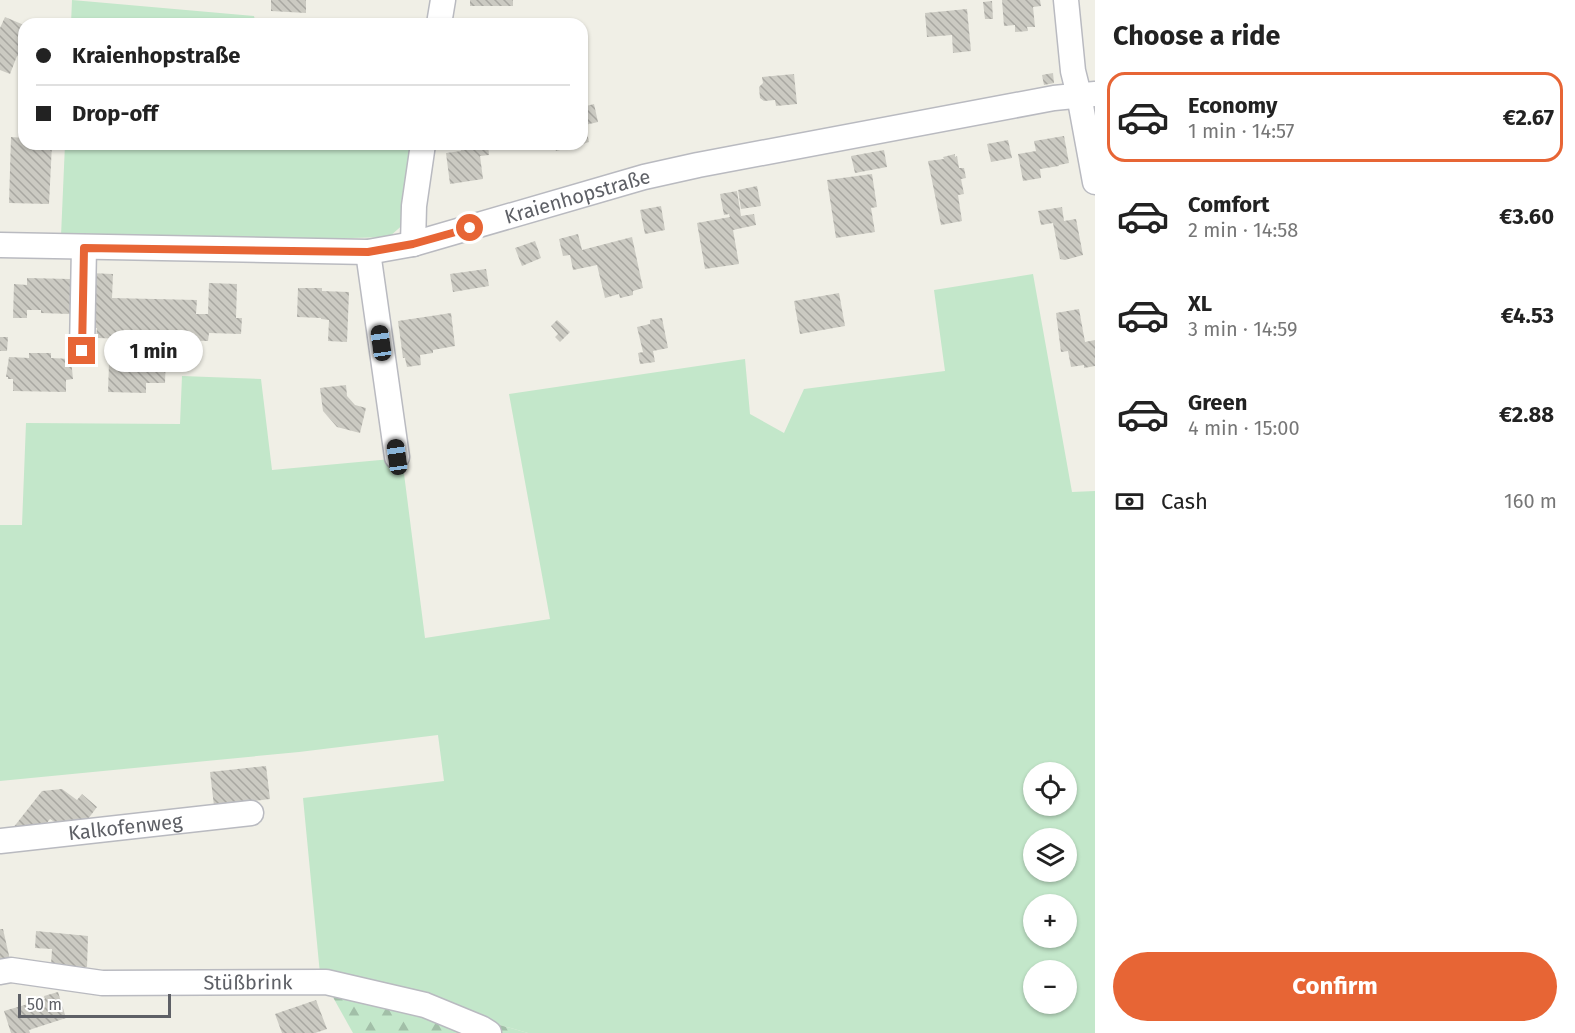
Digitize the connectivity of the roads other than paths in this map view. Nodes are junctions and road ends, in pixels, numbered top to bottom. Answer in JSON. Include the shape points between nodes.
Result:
{"nodes":[{"id":1,"x":443,"y":0,"type":"edge"},
{"id":2,"x":1066,"y":0,"type":"edge"},
{"id":3,"x":440,"y":18,"type":"edge"},
{"id":4,"x":1087,"y":95,"type":"edge"},
{"id":5,"x":422,"y":150,"type":"edge"},
{"id":6,"x":1095,"y":182,"type":"edge"},
{"id":7,"x":413,"y":244,"type":"junction"},
{"id":8,"x":0,"y":245,"type":"edge"},
{"id":9,"x":84,"y":248,"type":"junction"},
{"id":10,"x":368,"y":252,"type":"junction"},
{"id":11,"x":82,"y":351,"type":"dead end"},
{"id":12,"x":397,"y":457,"type":"dead end"},
{"id":13,"x":251,"y":813,"type":"dead end"},
{"id":14,"x":0,"y":842,"type":"edge"},
{"id":15,"x":0,"y":972,"type":"edge"},
{"id":16,"x":489,"y":1033,"type":"edge"}],
"edges":[{"from":1,"to":3,"type":"street"},
{"from":2,"to":4,"type":"street","via":[[1073,71]]},
{"from":4,"to":6,"type":"street"},
{"from":4,"to":7,"type":"street","name":"Kraienhopstraße","via":[[698,165]]},
{"from":5,"to":7,"type":"street"},
{"from":7,"to":10,"type":"street","name":"Kraienhopstraße"},
{"from":8,"to":9,"type":"street","name":"Kraienhopstraße"},
{"from":9,"to":10,"type":"street","name":"Kraienhopstraße"},
{"from":9,"to":11,"type":"street"},
{"from":10,"to":12,"type":"street"},
{"from":13,"to":14,"type":"street","name":"Kalkofenweg"},
{"from":15,"to":16,"type":"street","name":"Stüßbrink","via":[[11,970],[102,983],[326,982],[425,1005]]}]}
